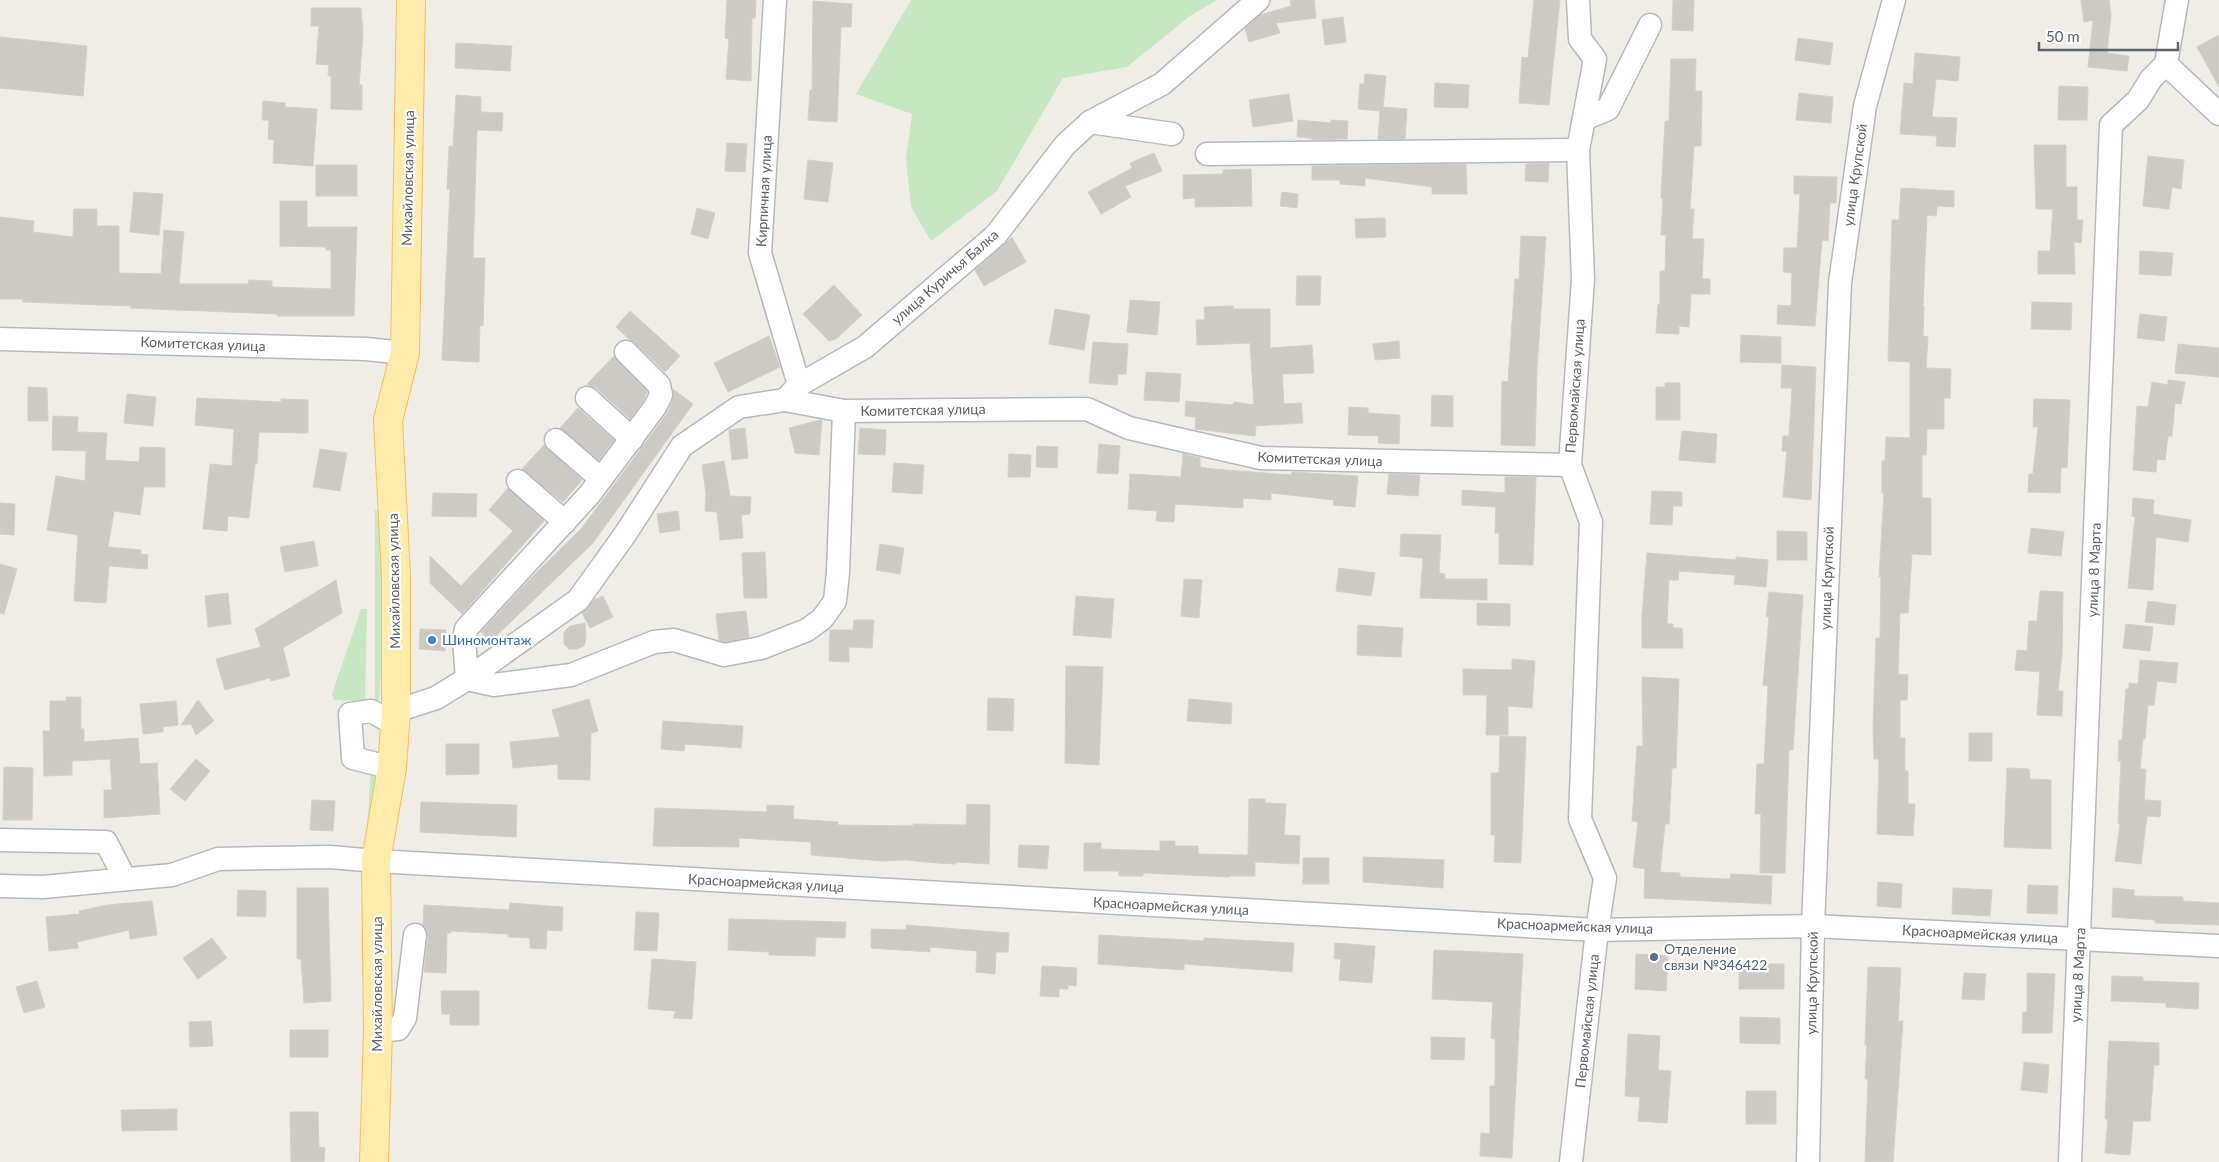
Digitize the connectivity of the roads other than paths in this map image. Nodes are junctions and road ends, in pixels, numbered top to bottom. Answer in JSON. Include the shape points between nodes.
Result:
{"nodes":[{"id":1,"x":411,"y":0,"type":"edge"},
{"id":2,"x":775,"y":0,"type":"edge"},
{"id":3,"x":1258,"y":0,"type":"edge"},
{"id":4,"x":1578,"y":0,"type":"edge"},
{"id":5,"x":1894,"y":0,"type":"edge"},
{"id":6,"x":2177,"y":0,"type":"edge"},
{"id":7,"x":1650,"y":25,"type":"dead end"},
{"id":8,"x":2166,"y":64,"type":"junction"},
{"id":9,"x":2219,"y":114,"type":"edge"},
{"id":10,"x":1584,"y":118,"type":"junction"},
{"id":11,"x":1090,"y":122,"type":"junction"},
{"id":12,"x":1172,"y":134,"type":"dead end"},
{"id":13,"x":1578,"y":150,"type":"junction"},
{"id":14,"x":1207,"y":154,"type":"dead end"},
{"id":15,"x":0,"y":339,"type":"edge"},
{"id":16,"x":626,"y":352,"type":"dead end"},
{"id":17,"x":405,"y":353,"type":"junction"},
{"id":18,"x":792,"y":392,"type":"junction"},
{"id":19,"x":587,"y":398,"type":"dead end"},
{"id":20,"x":844,"y":411,"type":"junction"},
{"id":21,"x":632,"y":438,"type":"junction"},
{"id":22,"x":556,"y":440,"type":"dead end"},
{"id":23,"x":1570,"y":465,"type":"junction"},
{"id":24,"x":601,"y":480,"type":"junction"},
{"id":25,"x":518,"y":481,"type":"dead end"},
{"id":26,"x":565,"y":522,"type":"junction"},
{"id":27,"x":467,"y":679,"type":"junction"},
{"id":28,"x":396,"y":718,"type":"junction"},
{"id":29,"x":392,"y":768,"type":"junction"},
{"id":30,"x":0,"y":840,"type":"edge"},
{"id":31,"x":376,"y":862,"type":"junction"},
{"id":32,"x":126,"y":879,"type":"junction"},
{"id":33,"x":0,"y":886,"type":"edge"},
{"id":34,"x":1813,"y":926,"type":"junction"},
{"id":35,"x":1596,"y":930,"type":"junction"},
{"id":36,"x":415,"y":935,"type":"dead end"},
{"id":37,"x":2080,"y":939,"type":"junction"},
{"id":38,"x":2219,"y":946,"type":"edge"},
{"id":39,"x":378,"y":1032,"type":"junction"},
{"id":40,"x":374,"y":1162,"type":"edge"},
{"id":41,"x":1571,"y":1162,"type":"edge"},
{"id":42,"x":1808,"y":1162,"type":"edge"},
{"id":43,"x":2070,"y":1162,"type":"edge"}],
"edges":[{"from":1,"to":17,"type":"main road","name":"Михайловская улица"},
{"from":2,"to":18,"type":"street","name":"Кирпичная улица","via":[[760,252]]},
{"from":3,"to":11,"type":"street","name":"улица Куричья Балка","via":[[1162,84]]},
{"from":4,"to":10,"type":"street","name":"Первомайская улица","via":[[1580,39],[1595,59]]},
{"from":5,"to":34,"type":"street","name":"улица Крупской","via":[[1865,106],[1840,283]]},
{"from":6,"to":8,"type":"street"},
{"from":7,"to":10,"type":"street","via":[[1608,109]]},
{"from":8,"to":9,"type":"street"},
{"from":8,"to":37,"type":"street","name":"улица 8 Марта","via":[[2151,79],[2138,100],[2111,125]]},
{"from":10,"to":13,"type":"street","name":"Первомайская улица"},
{"from":11,"to":12,"type":"street"},
{"from":11,"to":18,"type":"street","name":"улица Куричья Балка","via":[[1065,145],[996,235],[865,347]]},
{"from":13,"to":14,"type":"street"},
{"from":13,"to":23,"type":"street","name":"Первомайская улица","via":[[1583,279]]},
{"from":15,"to":17,"type":"street","name":"Комитетская улица","via":[[366,349]]},
{"from":16,"to":21,"type":"street","via":[[659,385],[661,395]]},
{"from":17,"to":28,"type":"main road","name":"Михайловская улица","via":[[388,420],[396,577]]},
{"from":18,"to":20,"type":"street","name":"Комитетская улица"},
{"from":18,"to":27,"type":"street","name":"Комитетская улица","via":[[739,408],[682,446],[626,534],[578,600]]},
{"from":19,"to":21,"type":"street"},
{"from":20,"to":23,"type":"street","name":"Комитетская улица","via":[[1087,409],[1129,428],[1261,458]]},
{"from":20,"to":27,"type":"street","via":[[835,601],[822,619],[807,630],[761,648],[724,655],[674,640],[654,642],[571,675],[494,685]]},
{"from":21,"to":24,"type":"street"},
{"from":22,"to":24,"type":"street"},
{"from":23,"to":35,"type":"street","name":"Первомайская улица","via":[[1591,522],[1580,819],[1604,878]]},
{"from":24,"to":26,"type":"street"},
{"from":25,"to":26,"type":"street"},
{"from":26,"to":27,"type":"street","via":[[466,629]]},
{"from":27,"to":28,"type":"street","name":"Комитетская улица"},
{"from":28,"to":29,"type":"main road","name":"Михайловская улица"},
{"from":28,"to":29,"type":"street","via":[[371,711],[350,714],[353,758]]},
{"from":29,"to":31,"type":"main road","name":"Михайловская улица"},
{"from":30,"to":32,"type":"street","via":[[106,842]]},
{"from":31,"to":32,"type":"street","name":"Красноармейская улица","via":[[330,857],[218,858],[172,875]]},
{"from":31,"to":35,"type":"street","name":"Красноармейская улица"},
{"from":31,"to":39,"type":"main road","name":"Михайловская улица"},
{"from":32,"to":33,"type":"street","name":"Красноармейская улица"},
{"from":34,"to":35,"type":"street","name":"Красноармейская улица"},
{"from":34,"to":37,"type":"street","name":"Красноармейская улица"},
{"from":34,"to":42,"type":"street","name":"улица Крупской"},
{"from":35,"to":41,"type":"street","name":"Первомайская улица"},
{"from":36,"to":39,"type":"street","via":[[405,1018],[398,1029]]},
{"from":37,"to":38,"type":"street","name":"Красноармейская улица"},
{"from":37,"to":43,"type":"street","name":"улица 8 Марта"},
{"from":39,"to":40,"type":"main road","name":"Михайловская улица"}]}
